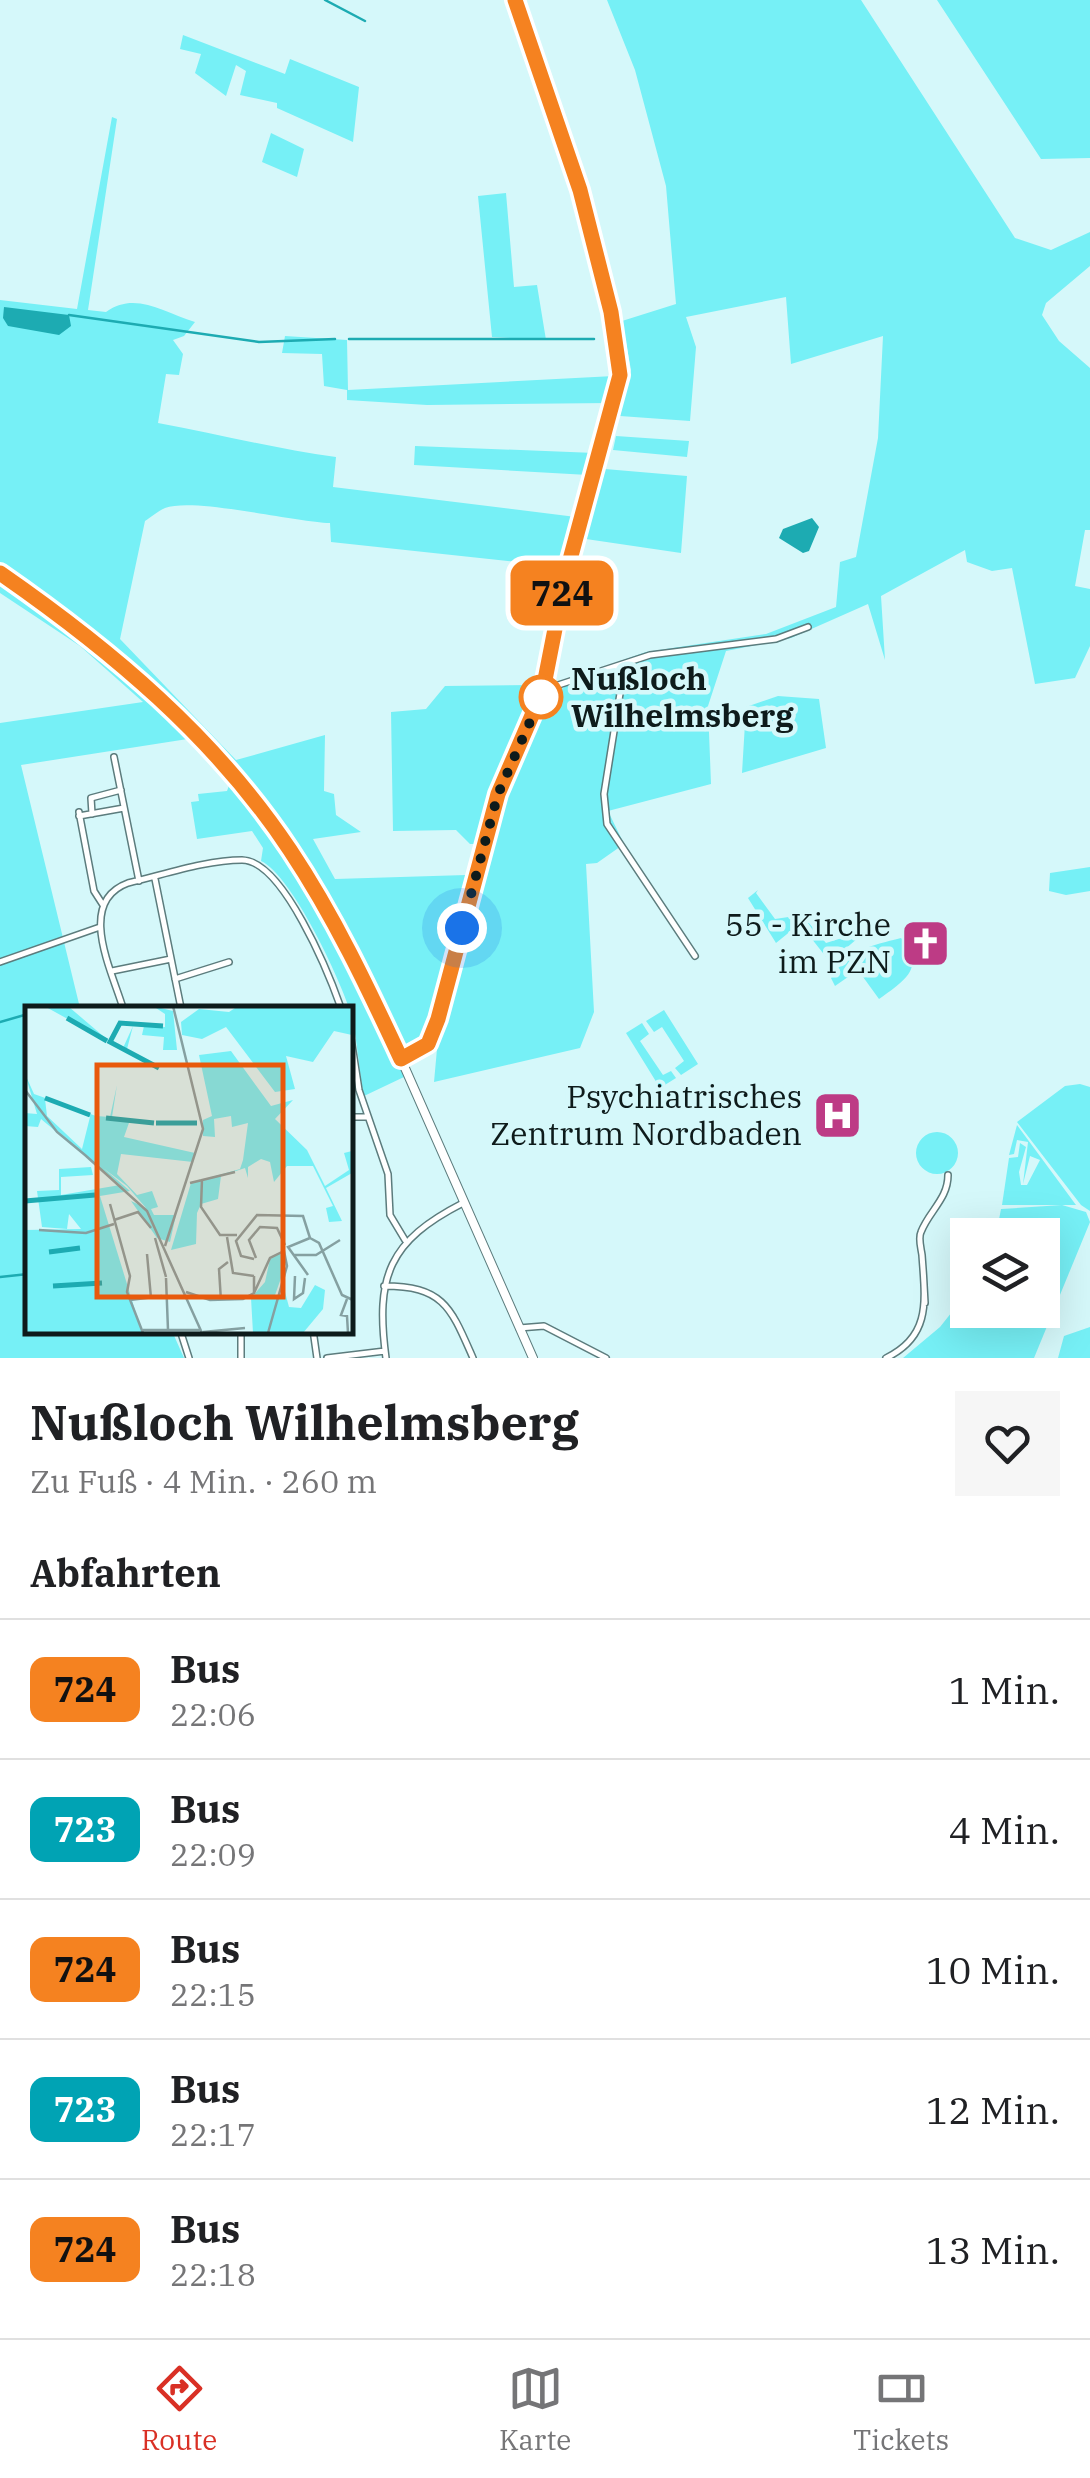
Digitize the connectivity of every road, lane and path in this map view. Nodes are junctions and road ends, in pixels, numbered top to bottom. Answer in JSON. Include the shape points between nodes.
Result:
{"nodes":[{"id":1,"x":515,"y":0,"type":"edge"},
{"id":2,"x":0,"y":573,"type":"edge"},
{"id":3,"x":808,"y":626,"type":"dead end"},
{"id":4,"x":618,"y":667,"type":"junction"},
{"id":5,"x":543,"y":690,"type":"junction"},
{"id":6,"x":114,"y":756,"type":"dead end"},
{"id":7,"x":121,"y":790,"type":"junction"},
{"id":8,"x":124,"y":808,"type":"junction"},
{"id":9,"x":92,"y":814,"type":"junction"},
{"id":10,"x":154,"y":878,"type":"junction"},
{"id":11,"x":139,"y":881,"type":"junction"},
{"id":12,"x":103,"y":905,"type":"junction"},
{"id":13,"x":100,"y":928,"type":"junction"},
{"id":14,"x":695,"y":956,"type":"dead end"},
{"id":15,"x":171,"y":959,"type":"junction"},
{"id":16,"x":0,"y":962,"type":"edge"},
{"id":17,"x":228,"y":962,"type":"dead end"},
{"id":18,"x":112,"y":971,"type":"junction"},
{"id":19,"x":175,"y":978,"type":"junction"},
{"id":20,"x":122,"y":1006,"type":"edge"},
{"id":21,"x":181,"y":1006,"type":"edge"},
{"id":22,"x":340,"y":1006,"type":"edge"},
{"id":23,"x":352,"y":1040,"type":"edge"},
{"id":24,"x":401,"y":1059,"type":"junction"},
{"id":25,"x":352,"y":1117,"type":"edge"},
{"id":26,"x":367,"y":1117,"type":"junction"},
{"id":27,"x":948,"y":1175,"type":"dead end"},
{"id":28,"x":464,"y":1203,"type":"junction"},
{"id":29,"x":405,"y":1240,"type":"junction"},
{"id":30,"x":384,"y":1286,"type":"junction"},
{"id":31,"x":520,"y":1328,"type":"junction"},
{"id":32,"x":181,"y":1333,"type":"edge"},
{"id":33,"x":242,"y":1333,"type":"edge"},
{"id":34,"x":313,"y":1333,"type":"edge"},
{"id":35,"x":386,"y":1354,"type":"edge"},
{"id":36,"x":189,"y":1358,"type":"edge"},
{"id":37,"x":240,"y":1358,"type":"edge"},
{"id":38,"x":316,"y":1358,"type":"edge"},
{"id":39,"x":327,"y":1358,"type":"edge"},
{"id":40,"x":473,"y":1358,"type":"edge"},
{"id":41,"x":532,"y":1358,"type":"edge"},
{"id":42,"x":606,"y":1358,"type":"edge"},
{"id":43,"x":886,"y":1358,"type":"edge"}],
"edges":[{"from":1,"to":5,"type":"main road","via":[[580,190],[620,375],[565,578]]},
{"from":2,"to":24,"type":"main road","via":[[129,669],[224,765],[291,852]]},
{"from":3,"to":4,"type":"street","via":[[776,639],[650,655]]},
{"from":4,"to":5,"type":"street"},
{"from":4,"to":14,"type":"street","via":[[607,824]]},
{"from":5,"to":24,"type":"main road","via":[[498,794],[433,1035],[423,1049]]},
{"from":6,"to":7,"type":"street"},
{"from":7,"to":8,"type":"street"},
{"from":7,"to":9,"type":"street","via":[[91,798]]},
{"from":8,"to":9,"type":"street"},
{"from":8,"to":11,"type":"street"},
{"from":9,"to":12,"type":"street","via":[[79,814],[94,891]]},
{"from":10,"to":11,"type":"street"},
{"from":10,"to":15,"type":"street"},
{"from":10,"to":22,"type":"street","via":[[243,860],[264,868],[322,955]]},
{"from":11,"to":12,"type":"street","via":[[120,886]]},
{"from":12,"to":13,"type":"street"},
{"from":13,"to":16,"type":"street"},
{"from":13,"to":18,"type":"street"},
{"from":15,"to":18,"type":"street"},
{"from":15,"to":19,"type":"street"},
{"from":17,"to":19,"type":"street"},
{"from":18,"to":20,"type":"street"},
{"from":19,"to":21,"type":"street"},
{"from":23,"to":26,"type":"street"},
{"from":24,"to":28,"type":"main road"},
{"from":25,"to":26,"type":"street"},
{"from":26,"to":29,"type":"street","via":[[388,1174],[390,1215]]},
{"from":27,"to":43,"type":"street","via":[[948,1188],[920,1234],[926,1302],[918,1332]]},
{"from":28,"to":29,"type":"street"},
{"from":28,"to":31,"type":"main road"},
{"from":29,"to":30,"type":"street"},
{"from":30,"to":35,"type":"street"},
{"from":30,"to":40,"type":"street","via":[[426,1290],[448,1305]]},
{"from":31,"to":41,"type":"main road"},
{"from":31,"to":42,"type":"street","via":[[544,1326]]},
{"from":32,"to":36,"type":"street"},
{"from":33,"to":37,"type":"street"},
{"from":34,"to":38,"type":"street"},
{"from":35,"to":39,"type":"street"}]}
